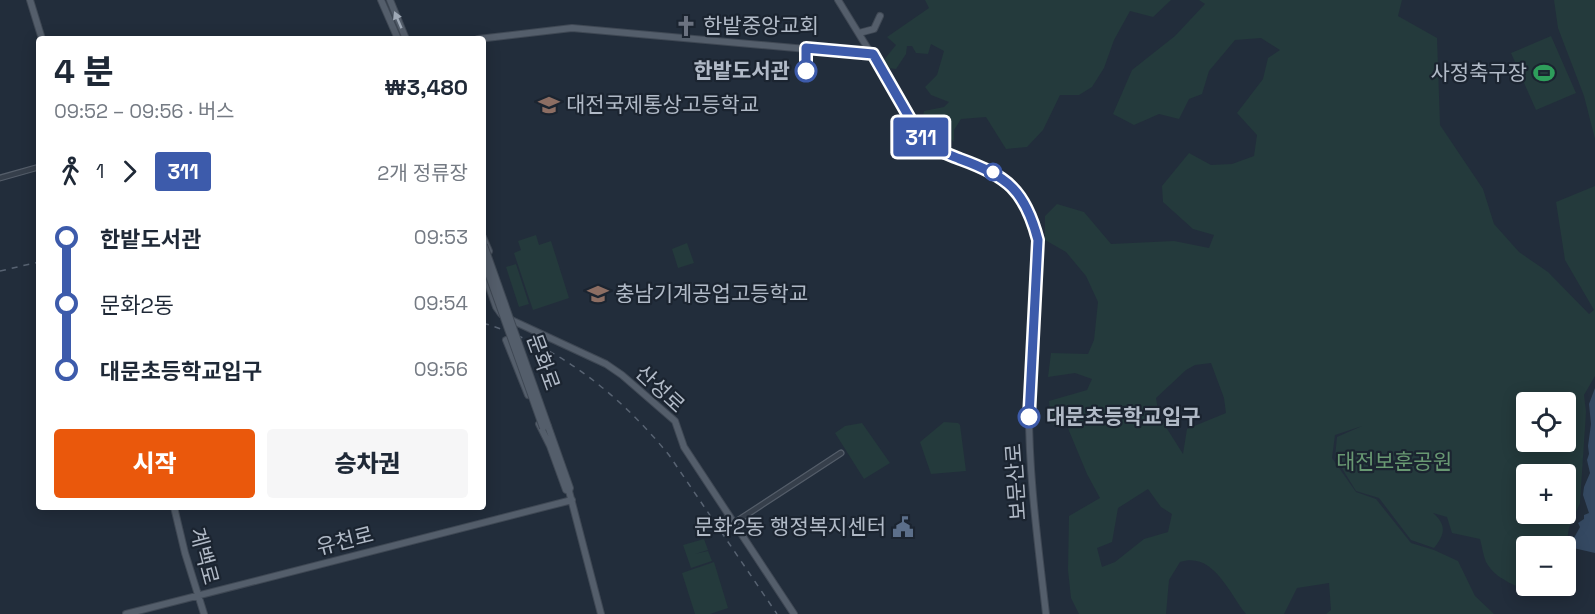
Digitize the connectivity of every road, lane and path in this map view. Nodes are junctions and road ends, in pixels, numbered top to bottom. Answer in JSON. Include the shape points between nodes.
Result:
{"nodes":[{"id":1,"x":30,"y":0,"type":"edge"},
{"id":2,"x":381,"y":0,"type":"edge"},
{"id":3,"x":390,"y":0,"type":"edge"},
{"id":4,"x":838,"y":0,"type":"edge"},
{"id":5,"x":880,"y":16,"type":"dead end"},
{"id":6,"x":859,"y":33,"type":"junction"},
{"id":7,"x":41,"y":36,"type":"edge"},
{"id":8,"x":397,"y":36,"type":"edge"},
{"id":9,"x":405,"y":36,"type":"edge"},
{"id":10,"x":486,"y":38,"type":"edge"},
{"id":11,"x":873,"y":54,"type":"junction"},
{"id":12,"x":36,"y":168,"type":"edge"},
{"id":13,"x":0,"y":178,"type":"edge"},
{"id":14,"x":486,"y":246,"type":"edge"},
{"id":15,"x":486,"y":254,"type":"edge"},
{"id":16,"x":486,"y":267,"type":"edge"},
{"id":17,"x":486,"y":279,"type":"edge"},
{"id":18,"x":520,"y":324,"type":"junction"},
{"id":19,"x":507,"y":340,"type":"dead end"},
{"id":20,"x":518,"y":344,"type":"dead end"},
{"id":21,"x":546,"y":427,"type":"junction"},
{"id":22,"x":552,"y":445,"type":"junction"},
{"id":23,"x":841,"y":453,"type":"dead end"},
{"id":24,"x":572,"y":501,"type":"junction"},
{"id":25,"x":175,"y":510,"type":"edge"},
{"id":26,"x":734,"y":523,"type":"junction"},
{"id":27,"x":198,"y":595,"type":"junction"},
{"id":28,"x":126,"y":614,"type":"edge"},
{"id":29,"x":204,"y":614,"type":"edge"},
{"id":30,"x":601,"y":614,"type":"edge"},
{"id":31,"x":794,"y":614,"type":"edge"},
{"id":32,"x":1046,"y":614,"type":"edge"}],
"edges":[{"from":1,"to":7,"type":"main road"},
{"from":2,"to":8,"type":"main road"},
{"from":9,"to":3,"type":"main road","one_way":true},
{"from":4,"to":6,"type":"main road","name":"보문산로"},
{"from":5,"to":6,"type":"main road","via":[[874,29]]},
{"from":6,"to":11,"type":"main road","name":"보문산로"},
{"from":10,"to":11,"type":"main road","via":[[572,28]]},
{"from":11,"to":32,"type":"main road","name":"보문산로","via":[[926,143],[995,173],[1018,193],[1033,221],[1038,240],[1029,437]]},
{"from":12,"to":13,"type":"street"},
{"from":14,"to":18,"type":"main road","via":[[509,312]]},
{"from":15,"to":21,"type":"main road","name":"문화로","bridge":true},
{"from":16,"to":21,"type":"main road","name":"문화로","bridge":true},
{"from":17,"to":18,"type":"main road","name":"산성로","via":[[496,307],[503,316]]},
{"from":18,"to":26,"type":"main road","name":"산성로","via":[[606,364],[654,401],[675,421],[684,447]]},
{"from":19,"to":22,"type":"main road","via":[[543,434]]},
{"from":20,"to":22,"type":"main road","via":[[552,430]]},
{"from":21,"to":22,"type":"main road","name":"문화로"},
{"from":22,"to":24,"type":"main road","name":"문화로"},
{"from":23,"to":26,"type":"street"},
{"from":24,"to":27,"type":"main road","name":"유천로"},
{"from":24,"to":30,"type":"main road","name":"문화로"},
{"from":25,"to":27,"type":"main road","name":"계백로"},
{"from":26,"to":31,"type":"main road","name":"산성로"},
{"from":27,"to":28,"type":"main road","name":"유천로"},
{"from":27,"to":29,"type":"main road","name":"계백로"}]}
